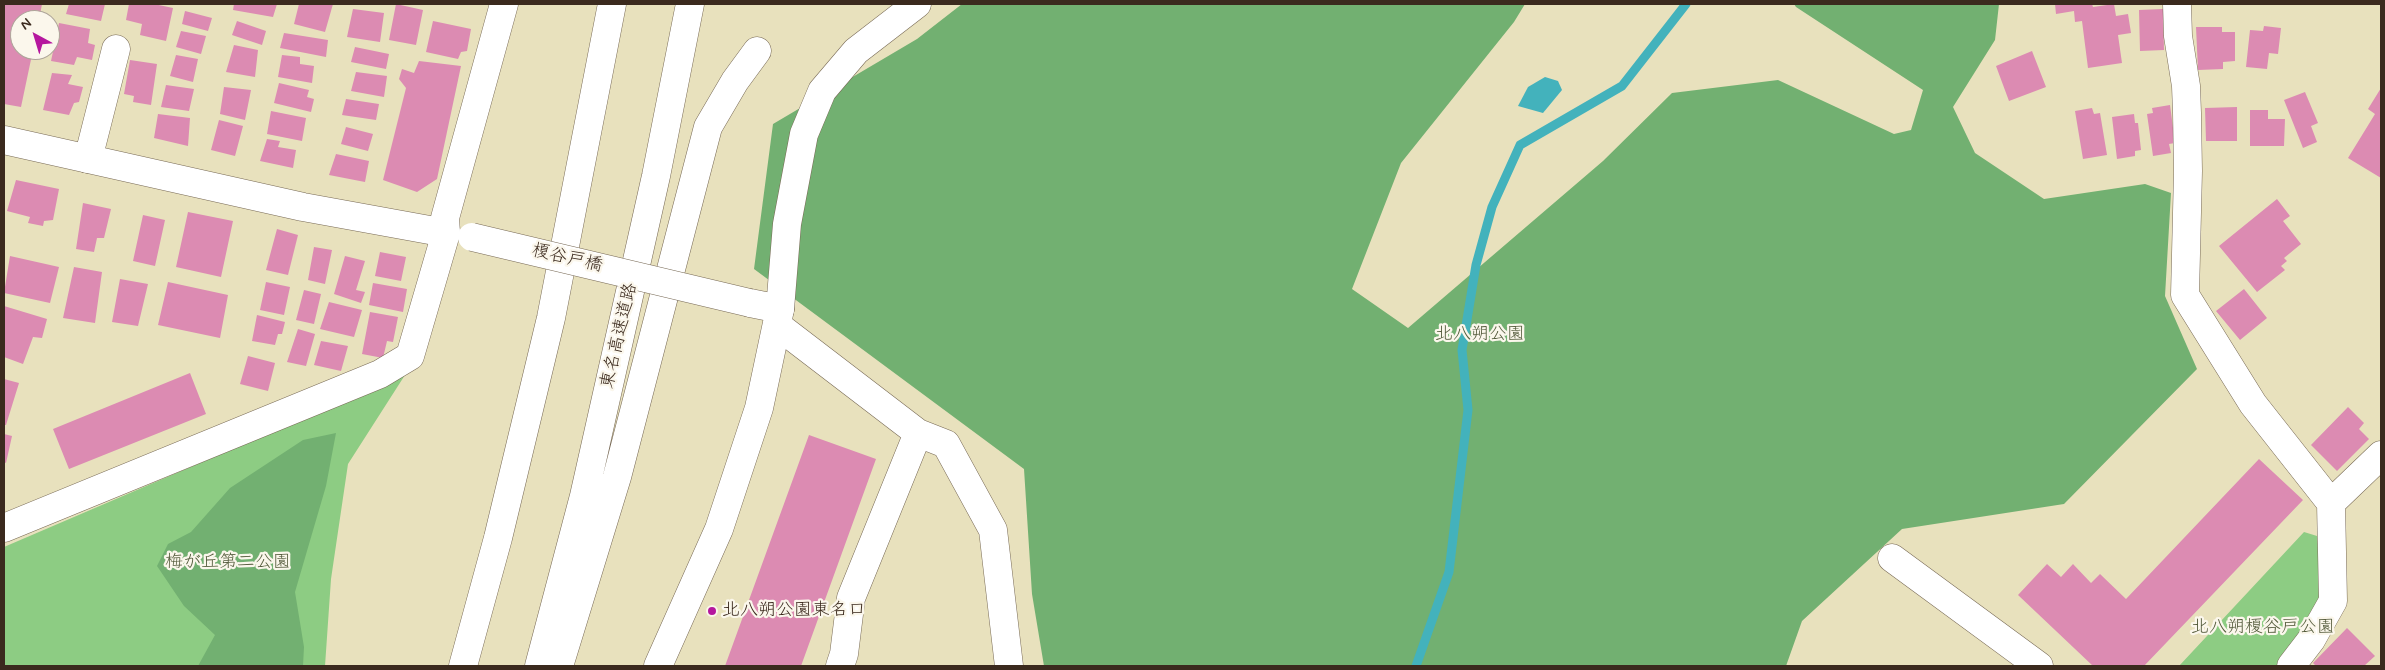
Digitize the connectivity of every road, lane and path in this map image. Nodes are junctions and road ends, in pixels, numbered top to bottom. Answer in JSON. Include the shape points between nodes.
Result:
{"nodes":[{"id":1,"x":504,"y":4,"type":"edge"},
{"id":2,"x":612,"y":4,"type":"edge"},
{"id":3,"x":690,"y":4,"type":"edge"},
{"id":4,"x":917,"y":4,"type":"edge"},
{"id":5,"x":2177,"y":4,"type":"edge"},
{"id":6,"x":116,"y":49,"type":"dead end"},
{"id":7,"x":757,"y":51,"type":"dead end"},
{"id":8,"x":4,"y":140,"type":"edge"},
{"id":9,"x":88,"y":159,"type":"junction"},
{"id":10,"x":459,"y":235,"type":"junction"},
{"id":11,"x":778,"y":317,"type":"junction"},
{"id":12,"x":918,"y":433,"type":"junction"},
{"id":13,"x":2381,"y":455,"type":"edge"},
{"id":14,"x":2331,"y":503,"type":"junction"},
{"id":15,"x":4,"y":528,"type":"edge"},
{"id":16,"x":1892,"y":558,"type":"dead end"},
{"id":17,"x":463,"y":666,"type":"edge"},
{"id":18,"x":539,"y":666,"type":"edge"},
{"id":19,"x":559,"y":666,"type":"edge"},
{"id":20,"x":658,"y":666,"type":"edge"},
{"id":21,"x":840,"y":666,"type":"edge"},
{"id":22,"x":1009,"y":666,"type":"edge"},
{"id":23,"x":2039,"y":666,"type":"edge"},
{"id":24,"x":2291,"y":666,"type":"edge"}],
"edges":[{"from":1,"to":10,"type":"main road","via":[[445,218]]},
{"from":2,"to":17,"type":"main road","via":[[551,318],[498,538]]},
{"from":3,"to":18,"type":"main road","name":"東名高速道路","via":[[656,176],[584,496]]},
{"from":4,"to":11,"type":"main road","via":[[856,51],[822,91],[804,134],[787,224]]},
{"from":5,"to":14,"type":"main road","via":[[2187,113],[2185,296],[2253,404]]},
{"from":6,"to":9,"type":"main road"},
{"from":7,"to":19,"type":"main road","via":[[708,127],[617,477]]},
{"from":8,"to":9,"type":"main road","name":"榎谷戸橋"},
{"from":9,"to":10,"type":"main road","name":"榎谷戸橋","via":[[303,207]]},
{"from":10,"to":11,"type":"main road","name":"榎谷戸橋","bridge":true,"via":[[750,302]]},
{"from":10,"to":15,"type":"main road","via":[[410,356],[380,374]]},
{"from":11,"to":12,"type":"main road"},
{"from":11,"to":20,"type":"main road","via":[[759,408],[719,529]]},
{"from":12,"to":21,"type":"main road","via":[[851,598]]},
{"from":12,"to":22,"type":"main road","via":[[946,444],[993,530]]},
{"from":13,"to":14,"type":"main road"},
{"from":14,"to":24,"type":"main road","via":[[2333,601],[2311,640]]},
{"from":16,"to":23,"type":"main road"}]}
